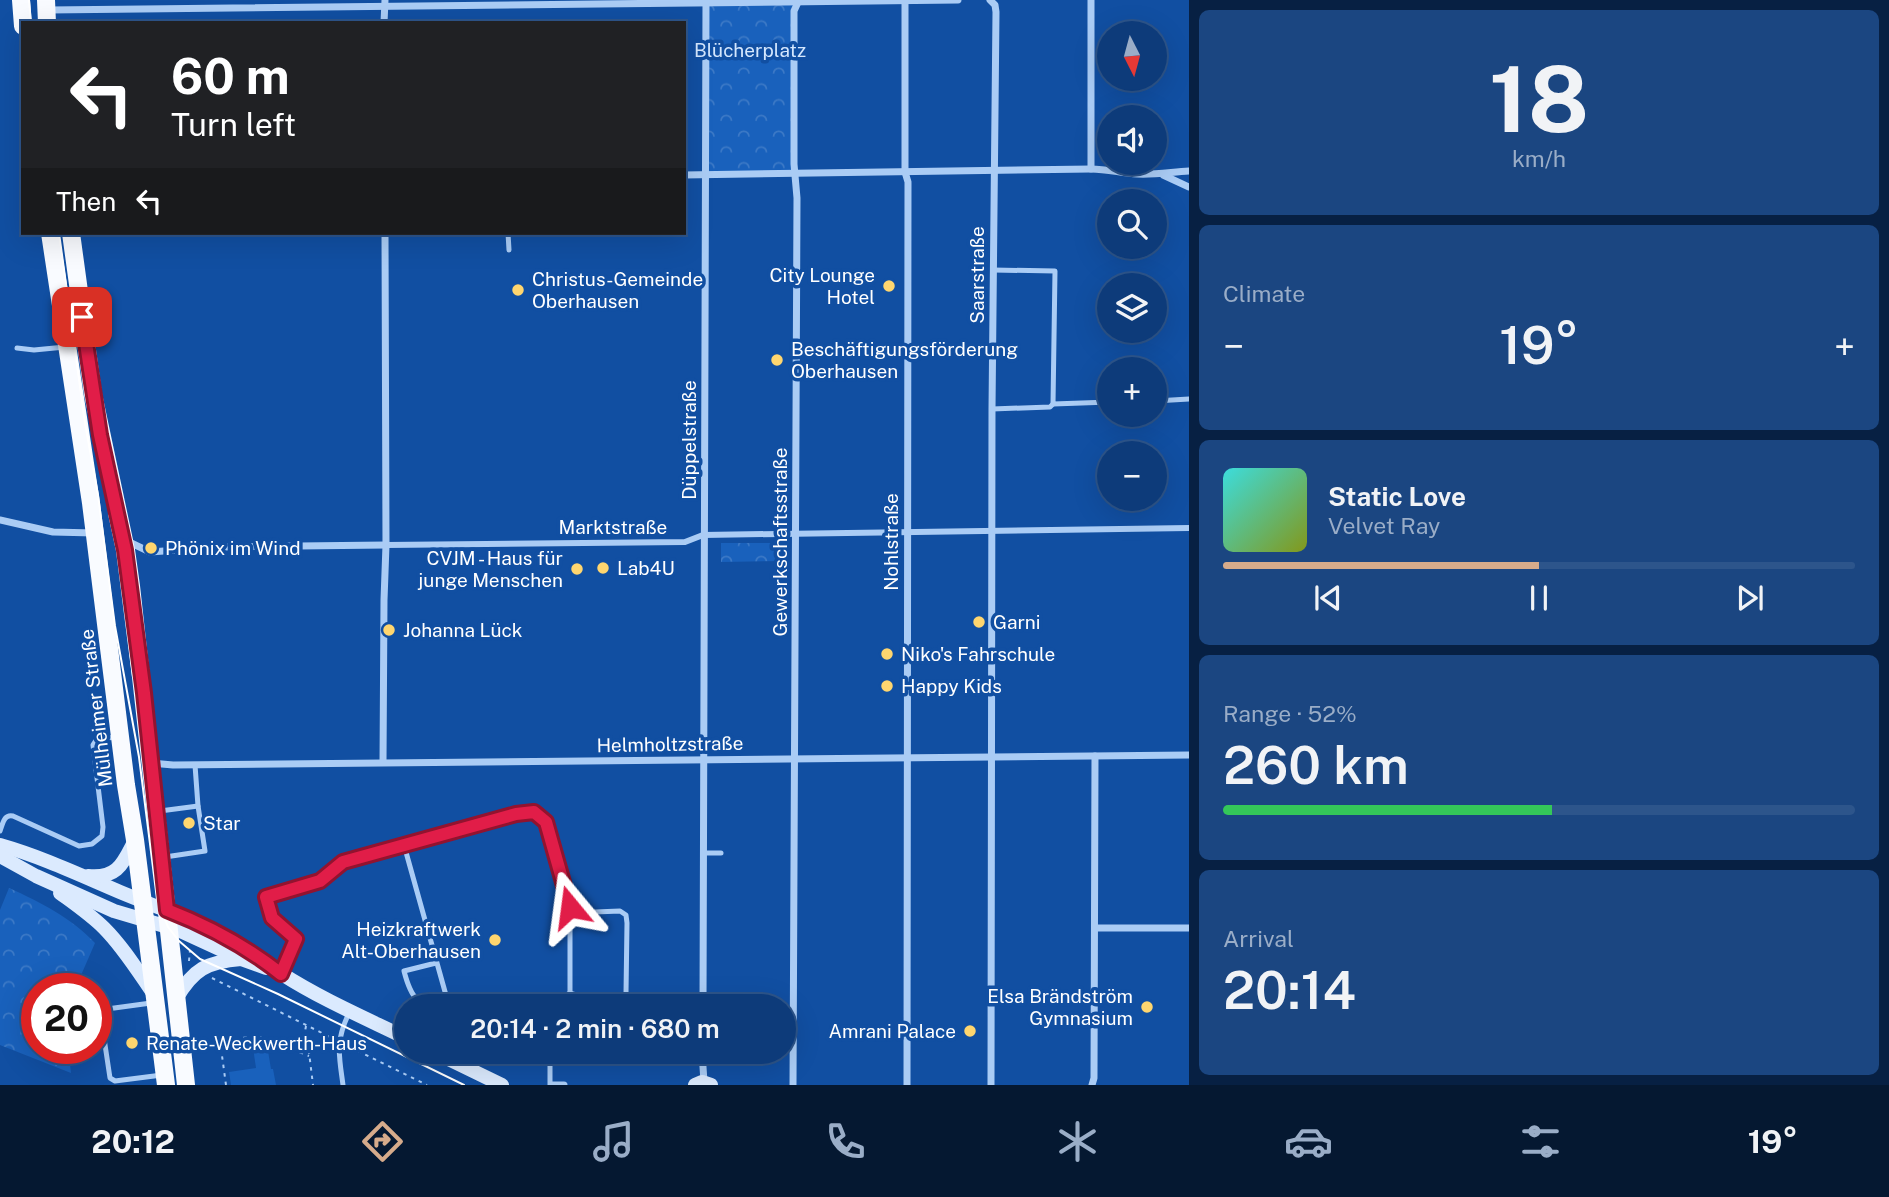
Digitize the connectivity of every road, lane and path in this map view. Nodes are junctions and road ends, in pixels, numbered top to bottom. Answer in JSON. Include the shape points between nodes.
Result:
{"nodes":[{"id":1,"x":21,"y":0,"type":"edge"},
{"id":2,"x":905,"y":0,"type":"edge"},
{"id":3,"x":958,"y":0,"type":"edge"},
{"id":4,"x":990,"y":0,"type":"edge"},
{"id":5,"x":1091,"y":0,"type":"edge"},
{"id":6,"x":799,"y":1,"type":"edge"},
{"id":7,"x":706,"y":2,"type":"edge"},
{"id":8,"x":384,"y":3,"type":"edge"},
{"id":9,"x":51,"y":11,"type":"edge"},
{"id":10,"x":23,"y":21,"type":"edge"},
{"id":11,"x":384,"y":21,"type":"edge"},
{"id":12,"x":1091,"y":169,"type":"junction"},
{"id":13,"x":995,"y":170,"type":"junction"},
{"id":14,"x":1097,"y":170,"type":"edge"},
{"id":15,"x":1189,"y":171,"type":"edge"},
{"id":16,"x":905,"y":172,"type":"junction"},
{"id":17,"x":795,"y":173,"type":"junction"},
{"id":18,"x":1167,"y":173,"type":"edge"},
{"id":19,"x":686,"y":175,"type":"edge"},
{"id":20,"x":705,"y":175,"type":"junction"},
{"id":21,"x":1164,"y":175,"type":"edge"},
{"id":22,"x":1189,"y":187,"type":"edge"},
{"id":23,"x":50,"y":235,"type":"edge"},
{"id":24,"x":71,"y":235,"type":"edge"},
{"id":25,"x":385,"y":235,"type":"edge"},
{"id":26,"x":508,"y":235,"type":"edge"},
{"id":27,"x":509,"y":250,"type":"dead end"},
{"id":28,"x":993,"y":270,"type":"junction"},
{"id":29,"x":68,"y":347,"type":"junction"},
{"id":30,"x":17,"y":348,"type":"dead end"},
{"id":31,"x":1189,"y":399,"type":"edge"},
{"id":32,"x":1167,"y":400,"type":"edge"},
{"id":33,"x":1097,"y":402,"type":"edge"},
{"id":34,"x":1054,"y":404,"type":"junction"},
{"id":35,"x":992,"y":409,"type":"junction"},
{"id":36,"x":0,"y":520,"type":"edge"},
{"id":37,"x":1189,"y":528,"type":"edge"},
{"id":38,"x":907,"y":532,"type":"junction"},
{"id":39,"x":992,"y":532,"type":"junction"},
{"id":40,"x":95,"y":533,"type":"junction"},
{"id":41,"x":796,"y":533,"type":"junction"},
{"id":42,"x":703,"y":535,"type":"junction"},
{"id":43,"x":123,"y":540,"type":"junction"},
{"id":44,"x":386,"y":545,"type":"junction"},
{"id":45,"x":121,"y":740,"type":"junction"},
{"id":46,"x":1189,"y":755,"type":"edge"},
{"id":47,"x":992,"y":756,"type":"junction"},
{"id":48,"x":1095,"y":756,"type":"junction"},
{"id":49,"x":908,"y":757,"type":"junction"},
{"id":50,"x":796,"y":758,"type":"junction"},
{"id":51,"x":704,"y":759,"type":"junction"},
{"id":52,"x":383,"y":762,"type":"junction"},
{"id":53,"x":151,"y":763,"type":"junction"},
{"id":54,"x":195,"y":765,"type":"junction"},
{"id":55,"x":198,"y":806,"type":"junction"},
{"id":56,"x":156,"y":812,"type":"junction"},
{"id":57,"x":0,"y":831,"type":"edge"},
{"id":58,"x":135,"y":840,"type":"junction"},
{"id":59,"x":0,"y":845,"type":"edge"},
{"id":60,"x":404,"y":845,"type":"junction"},
{"id":61,"x":785,"y":851,"type":"dead end"},
{"id":62,"x":795,"y":851,"type":"junction"},
{"id":63,"x":704,"y":853,"type":"junction"},
{"id":64,"x":721,"y":853,"type":"dead end"},
{"id":65,"x":0,"y":856,"type":"edge"},
{"id":66,"x":162,"y":857,"type":"junction"},
{"id":67,"x":36,"y":876,"type":"junction"},
{"id":68,"x":83,"y":876,"type":"junction"},
{"id":69,"x":142,"y":901,"type":"junction"},
{"id":70,"x":570,"y":913,"type":"junction"},
{"id":71,"x":168,"y":918,"type":"junction"},
{"id":72,"x":145,"y":920,"type":"junction"},
{"id":73,"x":1095,"y":928,"type":"junction"},
{"id":74,"x":1189,"y":928,"type":"edge"},
{"id":75,"x":241,"y":959,"type":"junction"},
{"id":76,"x":436,"y":963,"type":"junction"},
{"id":77,"x":281,"y":974,"type":"junction"},
{"id":78,"x":193,"y":975,"type":"junction"},
{"id":79,"x":570,"y":993,"type":"joint"},
{"id":80,"x":412,"y":994,"type":"edge"},
{"id":81,"x":445,"y":994,"type":"edge"},
{"id":82,"x":703,"y":994,"type":"edge"},
{"id":83,"x":155,"y":999,"type":"junction"},
{"id":84,"x":176,"y":999,"type":"junction"},
{"id":85,"x":350,"y":1010,"type":"junction"},
{"id":86,"x":307,"y":1025,"type":"junction"},
{"id":87,"x":394,"y":1032,"type":"edge"},
{"id":88,"x":339,"y":1041,"type":"junction"},
{"id":89,"x":309,"y":1056,"type":"junction"},
{"id":90,"x":459,"y":1064,"type":"edge"},
{"id":91,"x":550,"y":1064,"type":"edge"},
{"id":92,"x":703,"y":1064,"type":"edge"},
{"id":93,"x":166,"y":1080,"type":"edge"},
{"id":94,"x":704,"y":1084,"type":"edge"},
{"id":95,"x":186,"y":1085,"type":"edge"},
{"id":96,"x":226,"y":1085,"type":"edge"},
{"id":97,"x":313,"y":1085,"type":"edge"},
{"id":98,"x":343,"y":1085,"type":"edge"},
{"id":99,"x":427,"y":1085,"type":"edge"},
{"id":100,"x":502,"y":1085,"type":"edge"},
{"id":101,"x":551,"y":1085,"type":"edge"},
{"id":102,"x":564,"y":1085,"type":"edge"},
{"id":103,"x":793,"y":1085,"type":"edge"},
{"id":104,"x":907,"y":1085,"type":"edge"},
{"id":105,"x":991,"y":1085,"type":"edge"},
{"id":106,"x":1092,"y":1085,"type":"edge"}],
"edges":[{"from":1,"to":10,"type":"main road"},
{"from":2,"to":3,"type":"street"},
{"from":2,"to":6,"type":"street"},
{"from":2,"to":16,"type":"street","name":"Nohlstraße"},
{"from":4,"to":13,"type":"street","name":"Saarstraße","via":[[996,12]]},
{"from":5,"to":12,"type":"street"},
{"from":6,"to":7,"type":"street"},
{"from":6,"to":17,"type":"street","name":"Gewerkschaftsstraße","via":[[794,11]]},
{"from":7,"to":8,"type":"street"},
{"from":7,"to":20,"type":"street","name":"Düppelstraße"},
{"from":8,"to":9,"type":"street"},
{"from":8,"to":11,"type":"street"},
{"from":12,"to":13,"type":"street"},
{"from":12,"to":14,"type":"street"},
{"from":13,"to":16,"type":"street"},
{"from":13,"to":28,"type":"street","name":"Saarstraße"},
{"from":15,"to":18,"type":"street"},
{"from":16,"to":17,"type":"street"},
{"from":16,"to":38,"type":"street","name":"Nohlstraße"},
{"from":17,"to":20,"type":"street"},
{"from":17,"to":41,"type":"street","name":"Gewerkschaftsstraße"},
{"from":19,"to":20,"type":"street"},
{"from":20,"to":42,"type":"street","name":"Düppelstraße"},
{"from":21,"to":22,"type":"street"},
{"from":23,"to":29,"type":"main road","name":"Mülheimer Straße"},
{"from":24,"to":43,"type":"main road","via":[[93,394]]},
{"from":25,"to":44,"type":"street"},
{"from":26,"to":27,"type":"lane"},
{"from":28,"to":34,"type":"lane","via":[[1055,271]]},
{"from":28,"to":35,"type":"street","name":"Saarstraße"},
{"from":29,"to":30,"type":"lane"},
{"from":29,"to":40,"type":"main road","name":"Mülheimer Straße"},
{"from":31,"to":32,"type":"lane"},
{"from":33,"to":34,"type":"lane"},
{"from":34,"to":35,"type":"lane"},
{"from":35,"to":39,"type":"street","name":"Saarstraße"},
{"from":36,"to":40,"type":"street","via":[[53,532]]},
{"from":37,"to":39,"type":"street","name":"Marktstraße"},
{"from":38,"to":39,"type":"street","name":"Marktstraße"},
{"from":38,"to":41,"type":"street","name":"Marktstraße"},
{"from":38,"to":49,"type":"street","name":"Nohlstraße"},
{"from":39,"to":47,"type":"street","name":"Saarstraße"},
{"from":40,"to":43,"type":"main road"},
{"from":40,"to":45,"type":"main road","name":"Mülheimer Straße"},
{"from":41,"to":42,"type":"street","name":"Marktstraße"},
{"from":41,"to":50,"type":"street","name":"Gewerkschaftsstraße"},
{"from":42,"to":44,"type":"street","name":"Marktstraße","via":[[685,542]]},
{"from":42,"to":51,"type":"street","name":"Düppelstraße"},
{"from":43,"to":44,"type":"street","name":"Marktstraße","via":[[150,552]]},
{"from":43,"to":53,"type":"main road"},
{"from":44,"to":52,"type":"street"},
{"from":45,"to":53,"type":"main road"},
{"from":45,"to":57,"type":"lane","via":[[97,739],[93,745],[103,827],[102,836],[92,844],[79,846],[9,815]]},
{"from":45,"to":58,"type":"main road","name":"Mülheimer Straße"},
{"from":46,"to":48,"type":"street","name":"Helmholtzstraße"},
{"from":47,"to":48,"type":"street","name":"Helmholtzstraße"},
{"from":47,"to":49,"type":"street","name":"Helmholtzstraße"},
{"from":47,"to":105,"type":"street","name":"Saarstraße"},
{"from":48,"to":73,"type":"street"},
{"from":49,"to":50,"type":"street","name":"Helmholtzstraße"},
{"from":49,"to":104,"type":"street","name":"Nohlstraße"},
{"from":50,"to":51,"type":"street","name":"Helmholtzstraße"},
{"from":50,"to":62,"type":"street","name":"Gewerkschaftsstraße"},
{"from":51,"to":52,"type":"street","name":"Helmholtzstraße"},
{"from":51,"to":63,"type":"street","name":"Düppelstraße"},
{"from":52,"to":54,"type":"street","name":"Helmholtzstraße"},
{"from":53,"to":54,"type":"street","name":"Helmholtzstraße"},
{"from":53,"to":56,"type":"main road"},
{"from":54,"to":55,"type":"lane"},
{"from":55,"to":56,"type":"lane"},
{"from":55,"to":66,"type":"lane","via":[[205,851]]},
{"from":56,"to":66,"type":"main road"},
{"from":58,"to":68,"type":"main road","via":[[111,874]]},
{"from":58,"to":69,"type":"main road","name":"Mülheimer Straße"},
{"from":59,"to":68,"type":"main road"},
{"from":60,"to":70,"type":"lane","via":[[534,812],[546,822]]},
{"from":60,"to":76,"type":"lane"},
{"from":60,"to":77,"type":"lane","via":[[343,862],[320,881],[266,897],[272,918],[296,939]]},
{"from":61,"to":62,"type":"lane"},
{"from":62,"to":103,"type":"street","name":"Gewerkschaftsstraße"},
{"from":63,"to":64,"type":"lane"},
{"from":63,"to":82,"type":"street","name":"Düppelstraße"},
{"from":65,"to":67,"type":"main road"},
{"from":66,"to":71,"type":"main road"},
{"from":67,"to":72,"type":"main road"},
{"from":67,"to":83,"type":"main road","via":[[103,927]]},
{"from":68,"to":69,"type":"main road"},
{"from":69,"to":71,"type":"main road"},
{"from":69,"to":72,"type":"main road","name":"Mülheimer Straße"},
{"from":70,"to":79,"type":"lane"},
{"from":70,"to":79,"type":"lane","via":[[620,911],[626,915],[627,980],[622,998],[583,998]]},
{"from":71,"to":72,"type":"main road"},
{"from":71,"to":75,"type":"main road"},
{"from":71,"to":77,"type":"main road","via":[[199,923]]},
{"from":71,"to":84,"type":"main road"},
{"from":72,"to":83,"type":"main road","name":"Mülheimer Straße"},
{"from":73,"to":74,"type":"street"},
{"from":73,"to":106,"type":"street"},
{"from":75,"to":77,"type":"main road"},
{"from":75,"to":78,"type":"main road","via":[[211,964]]},
{"from":76,"to":80,"type":"lane","via":[[404,971]]},
{"from":76,"to":81,"type":"lane"},
{"from":77,"to":85,"type":"main road"},
{"from":78,"to":84,"type":"main road"},
{"from":78,"to":86,"type":"path","via":[[197,979],[204,974]]},
{"from":83,"to":93,"type":"main road","name":"Mülheimer Straße"},
{"from":83,"to":93,"type":"lane","via":[[107,1009],[101,1018],[110,1078]]},
{"from":84,"to":95,"type":"main road"},
{"from":85,"to":87,"type":"main road"},
{"from":85,"to":88,"type":"lane"},
{"from":86,"to":88,"type":"path"},
{"from":86,"to":89,"type":"path","via":[[303,1033]]},
{"from":88,"to":98,"type":"lane"},
{"from":88,"to":99,"type":"path"},
{"from":89,"to":96,"type":"path","via":[[257,1036],[220,1041]]},
{"from":89,"to":97,"type":"path"},
{"from":90,"to":100,"type":"main road"},
{"from":91,"to":101,"type":"lane"},
{"from":92,"to":94,"type":"street"},
{"from":101,"to":102,"type":"street"}]}
